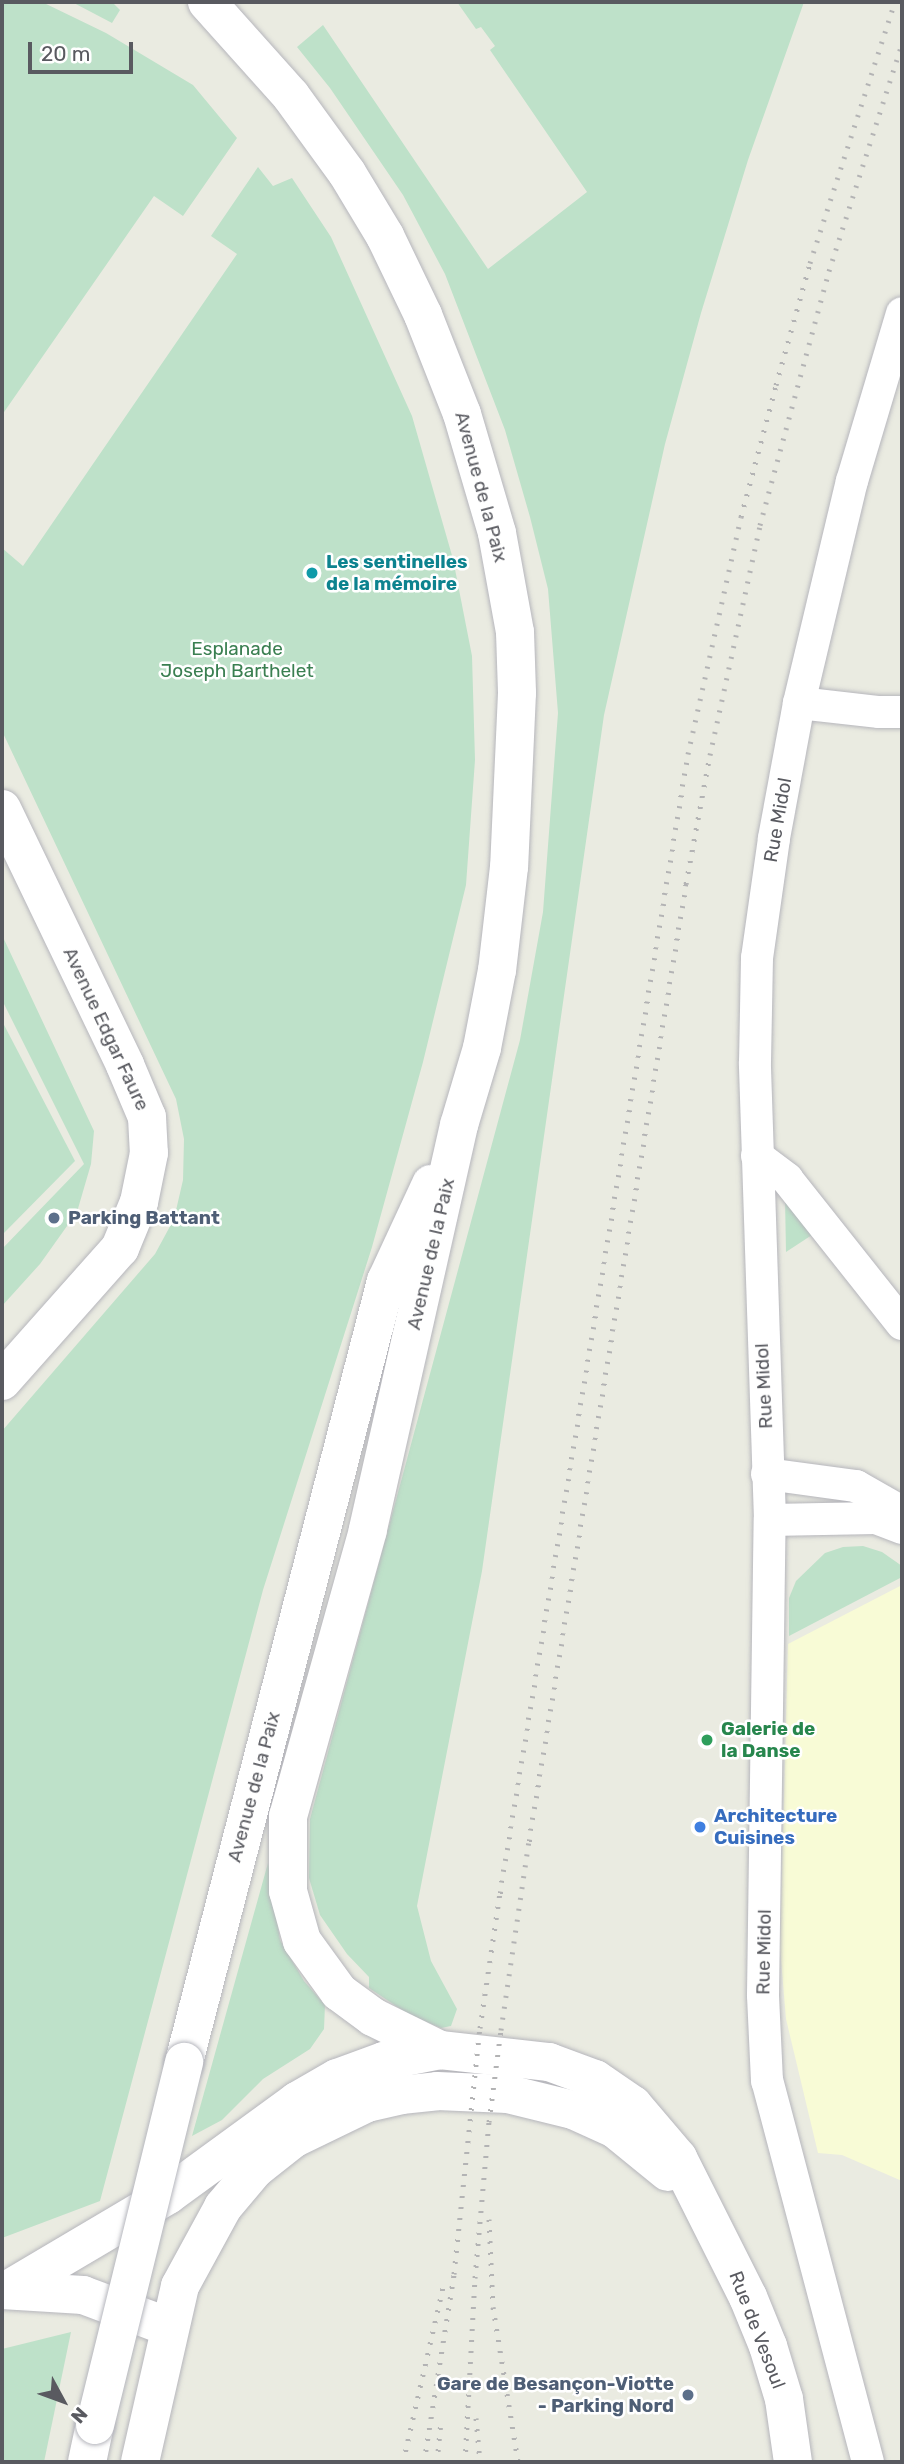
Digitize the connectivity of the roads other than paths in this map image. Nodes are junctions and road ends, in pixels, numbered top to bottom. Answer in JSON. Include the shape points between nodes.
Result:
{"nodes":[{"id":1,"x":207,"y":2,"type":"edge"},
{"id":2,"x":902,"y":313,"type":"edge"},
{"id":3,"x":799,"y":702,"type":"junction"},
{"id":4,"x":902,"y":712,"type":"edge"},
{"id":5,"x":2,"y":809,"type":"edge"},
{"id":6,"x":459,"y":1125,"type":"junction"},
{"id":7,"x":757,"y":1156,"type":"junction"},
{"id":8,"x":902,"y":1324,"type":"edge"},
{"id":9,"x":2,"y":1381,"type":"edge"},
{"id":10,"x":767,"y":1474,"type":"junction"},
{"id":11,"x":902,"y":1513,"type":"edge"},
{"id":12,"x":770,"y":1520,"type":"junction"},
{"id":13,"x":902,"y":1528,"type":"edge"},
{"id":14,"x":440,"y":2050,"type":"junction"},
{"id":15,"x":701,"y":2205,"type":"junction"},
{"id":16,"x":6,"y":2290,"type":"edge"},
{"id":17,"x":169,"y":2327,"type":"junction"},
{"id":18,"x":87,"y":2462,"type":"edge"},
{"id":19,"x":140,"y":2462,"type":"edge"},
{"id":20,"x":793,"y":2462,"type":"edge"},
{"id":21,"x":868,"y":2462,"type":"edge"}],
"edges":[{"from":1,"to":6,"type":"main road","name":"Avenue de la Paix","via":[[291,96],[385,236],[423,314],[462,414],[497,533],[515,632],[517,693],[509,867],[482,1048]]},
{"from":2,"to":3,"type":"street","name":"Rue Midol","via":[[852,481]]},
{"from":3,"to":4,"type":"street"},
{"from":3,"to":7,"type":"street","name":"Rue Midol","via":[[757,958]]},
{"from":5,"to":9,"type":"main road","name":"Avenue Edgar Faure","via":[[125,1065],[147,1118],[149,1153],[139,1202],[120,1248]]},
{"from":6,"to":14,"type":"main road","name":"Avenue de la Paix","via":[[368,1530],[288,1816],[288,1891],[302,1941],[339,1992],[373,2017]]},
{"from":6,"to":18,"type":"main road","name":"Avenue de la Paix","bridge":true,"via":[[386,1281],[184,2062]]},
{"from":7,"to":8,"type":"street","via":[[787,1180]]},
{"from":7,"to":10,"type":"street","name":"Rue Midol"},
{"from":10,"to":11,"type":"street","via":[[856,1486]]},
{"from":10,"to":12,"type":"street","name":"Rue Midol"},
{"from":12,"to":13,"type":"street","via":[[876,1518]]},
{"from":12,"to":21,"type":"street","name":"Rue Midol","via":[[763,1994],[767,2081]]},
{"from":14,"to":15,"type":"main road","name":"Rue de Vesoul","via":[[549,2062],[595,2079],[633,2105],[658,2131]]},
{"from":14,"to":16,"type":"main road","name":"Rue de Vesoul","via":[[384,2061],[337,2078],[297,2101],[168,2195]]},
{"from":15,"to":17,"type":"main road","name":"Rue de Vesoul","via":[[641,2149],[614,2129],[573,2110],[478,2091],[390,2098],[334,2117],[293,2139],[255,2169],[223,2207],[180,2286]]},
{"from":15,"to":20,"type":"main road","name":"Rue de Vesoul","via":[[768,2346],[784,2399]]},
{"from":16,"to":17,"type":"main road","via":[[83,2295]]},
{"from":17,"to":19,"type":"main road"}]}
